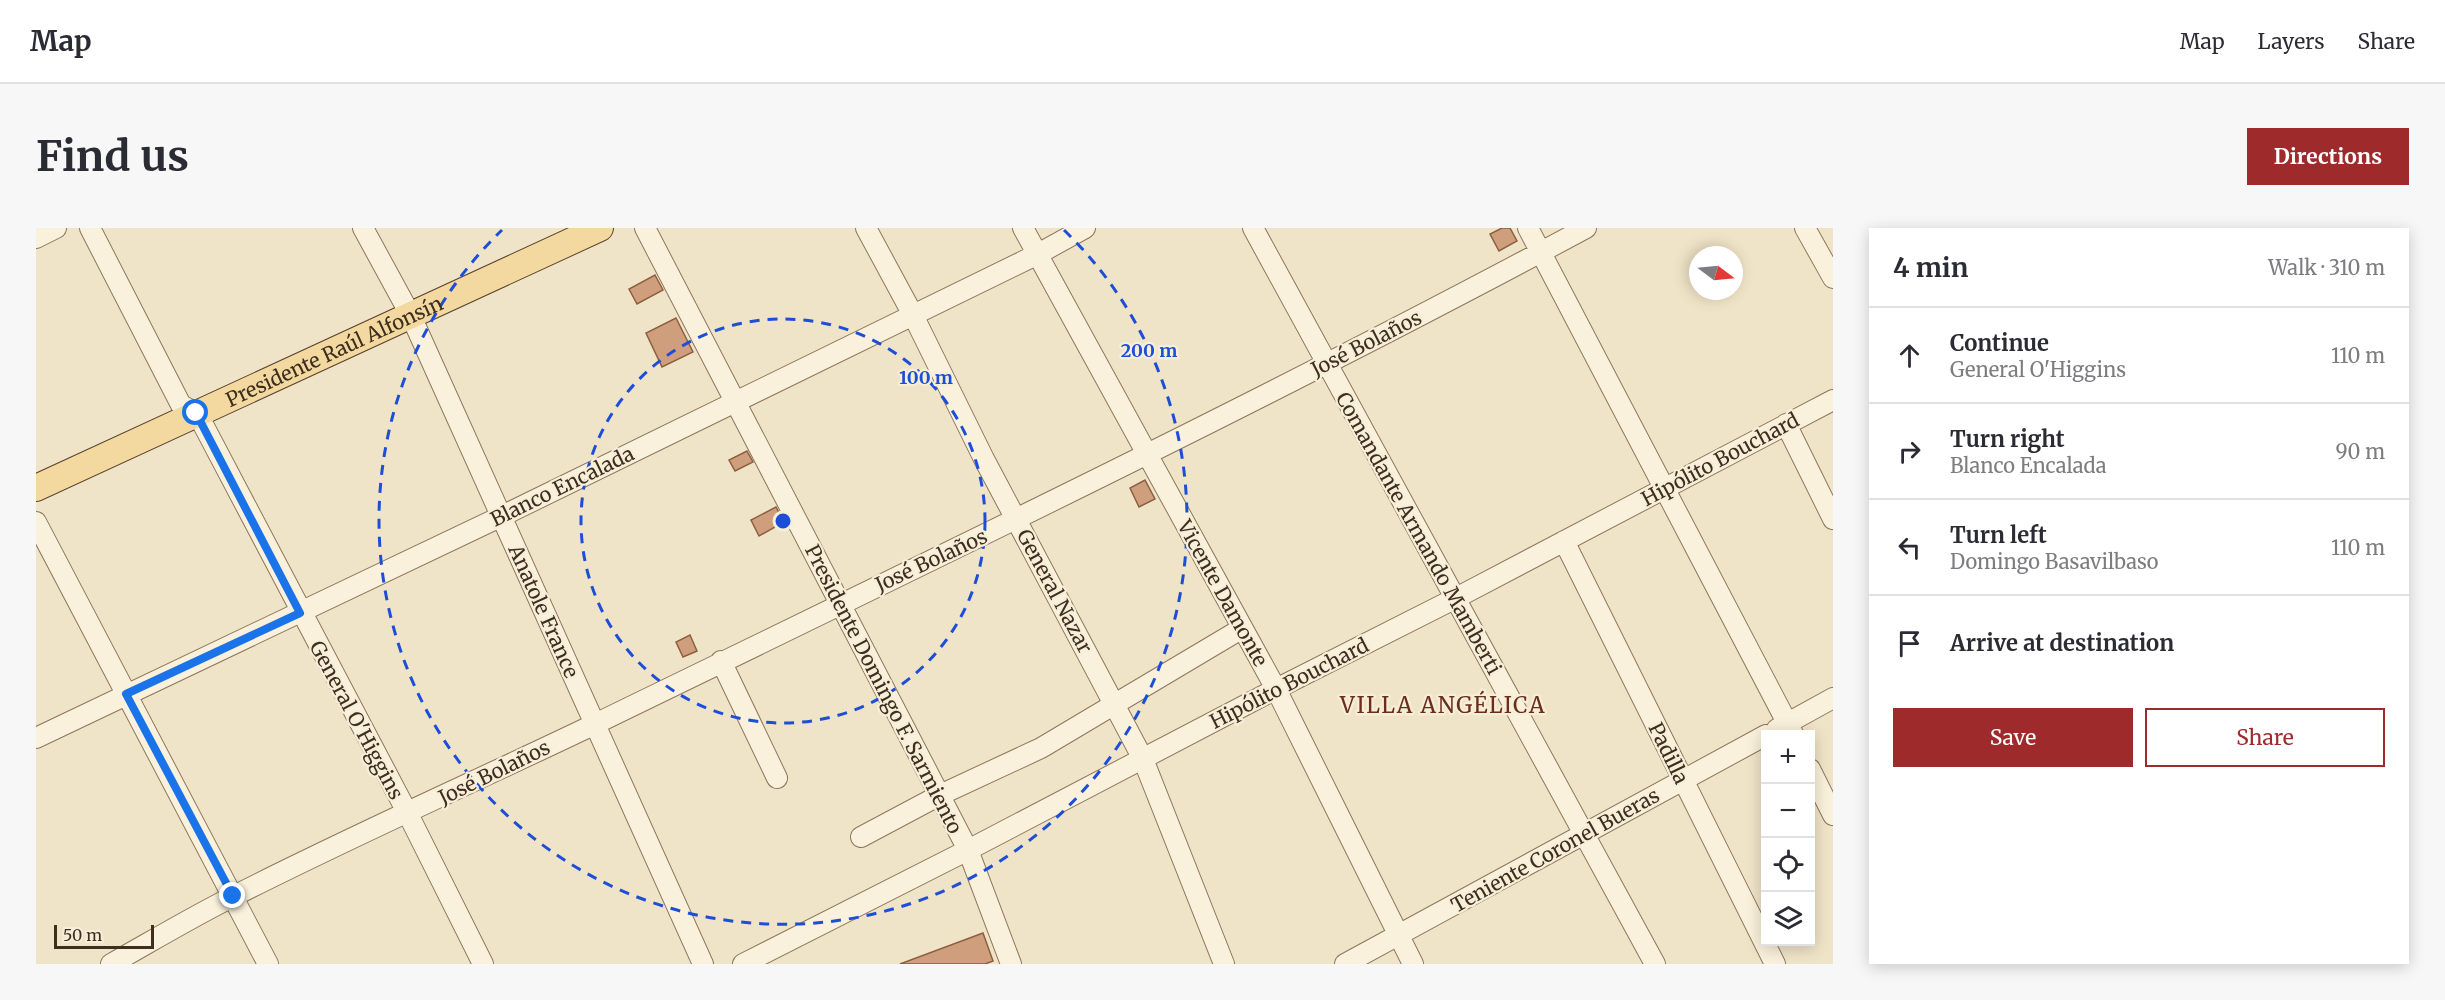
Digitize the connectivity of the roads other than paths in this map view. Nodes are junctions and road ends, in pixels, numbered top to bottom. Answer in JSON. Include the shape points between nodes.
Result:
{"nodes":[{"id":1,"x":56,"y":228,"type":"edge"},
{"id":2,"x":90,"y":228,"type":"edge"},
{"id":3,"x":363,"y":228,"type":"edge"},
{"id":4,"x":563,"y":228,"type":"edge"},
{"id":5,"x":600,"y":228,"type":"edge"},
{"id":6,"x":645,"y":228,"type":"edge"},
{"id":7,"x":866,"y":228,"type":"edge"},
{"id":8,"x":1023,"y":228,"type":"edge"},
{"id":9,"x":1085,"y":228,"type":"edge"},
{"id":10,"x":1253,"y":228,"type":"edge"},
{"id":11,"x":1528,"y":228,"type":"edge"},
{"id":12,"x":1586,"y":228,"type":"edge"},
{"id":13,"x":1805,"y":228,"type":"edge"},
{"id":14,"x":36,"y":238,"type":"edge"},
{"id":15,"x":1541,"y":252,"type":"junction"},
{"id":16,"x":1038,"y":254,"type":"junction"},
{"id":17,"x":1833,"y":279,"type":"edge"},
{"id":18,"x":407,"y":309,"type":"junction"},
{"id":19,"x":913,"y":315,"type":"junction"},
{"id":20,"x":1327,"y":363,"type":"junction"},
{"id":21,"x":1833,"y":400,"type":"edge"},
{"id":22,"x":736,"y":402,"type":"junction"},
{"id":23,"x":189,"y":409,"type":"junction"},
{"id":24,"x":1786,"y":424,"type":"junction"},
{"id":25,"x":1146,"y":456,"type":"junction"},
{"id":26,"x":36,"y":471,"type":"edge"},
{"id":27,"x":1665,"y":487,"type":"junction"},
{"id":28,"x":36,"y":488,"type":"edge"},
{"id":29,"x":502,"y":516,"type":"junction"},
{"id":30,"x":1833,"y":519,"type":"edge"},
{"id":31,"x":1017,"y":520,"type":"junction"},
{"id":32,"x":36,"y":522,"type":"edge"},
{"id":33,"x":1564,"y":541,"type":"junction"},
{"id":34,"x":1456,"y":598,"type":"junction"},
{"id":35,"x":840,"y":603,"type":"junction"},
{"id":36,"x":300,"y":613,"type":"junction"},
{"id":37,"x":1241,"y":629,"type":"junction"},
{"id":38,"x":721,"y":662,"type":"junction"},
{"id":39,"x":1276,"y":689,"type":"junction"},
{"id":40,"x":126,"y":694,"type":"junction"},
{"id":41,"x":1833,"y":699,"type":"edge"},
{"id":42,"x":1116,"y":706,"type":"junction"},
{"id":43,"x":595,"y":724,"type":"junction"},
{"id":44,"x":1791,"y":729,"type":"edge"},
{"id":45,"x":36,"y":738,"type":"edge"},
{"id":46,"x":1761,"y":738,"type":"edge"},
{"id":47,"x":1143,"y":759,"type":"junction"},
{"id":48,"x":777,"y":778,"type":"dead end"},
{"id":49,"x":1815,"y":779,"type":"edge"},
{"id":50,"x":1683,"y":780,"type":"junction"},
{"id":51,"x":940,"y":795,"type":"junction"},
{"id":52,"x":408,"y":814,"type":"junction"},
{"id":53,"x":1833,"y":815,"type":"edge"},
{"id":54,"x":1583,"y":836,"type":"junction"},
{"id":55,"x":861,"y":837,"type":"dead end"},
{"id":56,"x":968,"y":850,"type":"junction"},
{"id":57,"x":233,"y":896,"type":"junction"},
{"id":58,"x":1398,"y":936,"type":"junction"},
{"id":59,"x":111,"y":964,"type":"edge"},
{"id":60,"x":268,"y":964,"type":"edge"},
{"id":61,"x":483,"y":964,"type":"edge"},
{"id":62,"x":703,"y":964,"type":"edge"},
{"id":63,"x":742,"y":964,"type":"edge"},
{"id":64,"x":1011,"y":964,"type":"edge"},
{"id":65,"x":1224,"y":964,"type":"edge"},
{"id":66,"x":1344,"y":964,"type":"edge"},
{"id":67,"x":1413,"y":964,"type":"edge"},
{"id":68,"x":1654,"y":964,"type":"edge"},
{"id":69,"x":1775,"y":964,"type":"edge"}],
"edges":[{"from":1,"to":14,"type":"street"},
{"from":2,"to":23,"type":"street","name":"General O'Higgins"},
{"from":3,"to":18,"type":"street","name":"Anatole France"},
{"from":4,"to":18,"type":"main road","name":"Presidente Raúl Alfonsín"},
{"from":5,"to":18,"type":"main road","name":"Presidente Raúl Alfonsín"},
{"from":6,"to":22,"type":"street","name":"Presidente Domingo F. Sarmiento"},
{"from":7,"to":19,"type":"street","name":"General Nazar"},
{"from":8,"to":16,"type":"street","name":"Vicente Damonte"},
{"from":9,"to":16,"type":"street","name":"Blanco Encalada"},
{"from":10,"to":20,"type":"street","name":"Comandante Armando Mamberti"},
{"from":11,"to":15,"type":"street"},
{"from":12,"to":15,"type":"street","name":"José Bolaños"},
{"from":13,"to":17,"type":"street"},
{"from":15,"to":20,"type":"street","name":"José Bolaños"},
{"from":15,"to":27,"type":"street"},
{"from":16,"to":19,"type":"street","name":"Blanco Encalada"},
{"from":16,"to":25,"type":"street","name":"Vicente Damonte"},
{"from":18,"to":23,"type":"main road","name":"Presidente Raúl Alfonsín"},
{"from":18,"to":29,"type":"street","name":"Anatole France"},
{"from":19,"to":22,"type":"street","name":"Blanco Encalada"},
{"from":19,"to":31,"type":"street","name":"General Nazar"},
{"from":20,"to":25,"type":"street","name":"José Bolaños"},
{"from":20,"to":34,"type":"street","name":"Comandante Armando Mamberti"},
{"from":21,"to":24,"type":"street","name":"Hipólito Bouchard"},
{"from":22,"to":29,"type":"street","name":"Blanco Encalada"},
{"from":22,"to":35,"type":"street","name":"Presidente Domingo F. Sarmiento"},
{"from":23,"to":26,"type":"main road","name":"Presidente Raúl Alfonsín"},
{"from":23,"to":28,"type":"main road","name":"Presidente Raúl Alfonsín"},
{"from":23,"to":36,"type":"street","name":"General O'Higgins"},
{"from":24,"to":27,"type":"street","name":"Hipólito Bouchard"},
{"from":24,"to":30,"type":"street"},
{"from":25,"to":31,"type":"street","name":"José Bolaños"},
{"from":25,"to":37,"type":"street","name":"Vicente Damonte"},
{"from":27,"to":33,"type":"street","name":"Hipólito Bouchard"},
{"from":27,"to":44,"type":"street"},
{"from":29,"to":36,"type":"street","name":"Blanco Encalada"},
{"from":29,"to":43,"type":"street","name":"Anatole France"},
{"from":31,"to":35,"type":"street","name":"José Bolaños"},
{"from":31,"to":42,"type":"street","name":"General Nazar"},
{"from":32,"to":40,"type":"street"},
{"from":33,"to":34,"type":"street","name":"Hipólito Bouchard"},
{"from":33,"to":50,"type":"street","name":"Padilla"},
{"from":34,"to":39,"type":"street","name":"Hipólito Bouchard"},
{"from":34,"to":54,"type":"street","name":"Comandante Armando Mamberti"},
{"from":35,"to":38,"type":"street","name":"José Bolaños"},
{"from":35,"to":51,"type":"street","name":"Presidente Domingo F. Sarmiento"},
{"from":36,"to":40,"type":"street","name":"Blanco Encalada"},
{"from":36,"to":52,"type":"street","name":"General O'Higgins"},
{"from":37,"to":39,"type":"street","name":"Vicente Damonte"},
{"from":37,"to":42,"type":"street"},
{"from":38,"to":43,"type":"street","name":"José Bolaños"},
{"from":38,"to":48,"type":"street"},
{"from":39,"to":47,"type":"street","name":"Hipólito Bouchard"},
{"from":39,"to":58,"type":"street","name":"Vicente Damonte"},
{"from":40,"to":45,"type":"street","name":"Blanco Encalada"},
{"from":40,"to":57,"type":"street"},
{"from":41,"to":44,"type":"street","name":"Teniente Coronel Bueras"},
{"from":42,"to":47,"type":"street","name":"General Nazar"},
{"from":42,"to":51,"type":"street","via":[[1041,748]]},
{"from":43,"to":52,"type":"street","name":"José Bolaños"},
{"from":43,"to":62,"type":"street","name":"Anatole France"},
{"from":46,"to":50,"type":"street","name":"Teniente Coronel Bueras"},
{"from":47,"to":56,"type":"street","name":"Hipólito Bouchard"},
{"from":47,"to":65,"type":"street","name":"General Nazar"},
{"from":49,"to":53,"type":"street"},
{"from":50,"to":54,"type":"street","name":"Teniente Coronel Bueras"},
{"from":50,"to":69,"type":"street","name":"Padilla"},
{"from":51,"to":55,"type":"street"},
{"from":51,"to":56,"type":"street","name":"Presidente Domingo F. Sarmiento"},
{"from":52,"to":57,"type":"street","name":"José Bolaños"},
{"from":52,"to":61,"type":"street","name":"General O'Higgins"},
{"from":54,"to":58,"type":"street","name":"Teniente Coronel Bueras"},
{"from":54,"to":68,"type":"street","name":"Comandante Armando Mamberti"},
{"from":56,"to":63,"type":"street","name":"Hipólito Bouchard"},
{"from":56,"to":64,"type":"street","name":"Presidente Domingo F. Sarmiento"},
{"from":57,"to":59,"type":"street","name":"José Bolaños"},
{"from":57,"to":60,"type":"street"},
{"from":58,"to":66,"type":"street","name":"Teniente Coronel Bueras"},
{"from":58,"to":67,"type":"street","name":"Vicente Damonte"}]}
